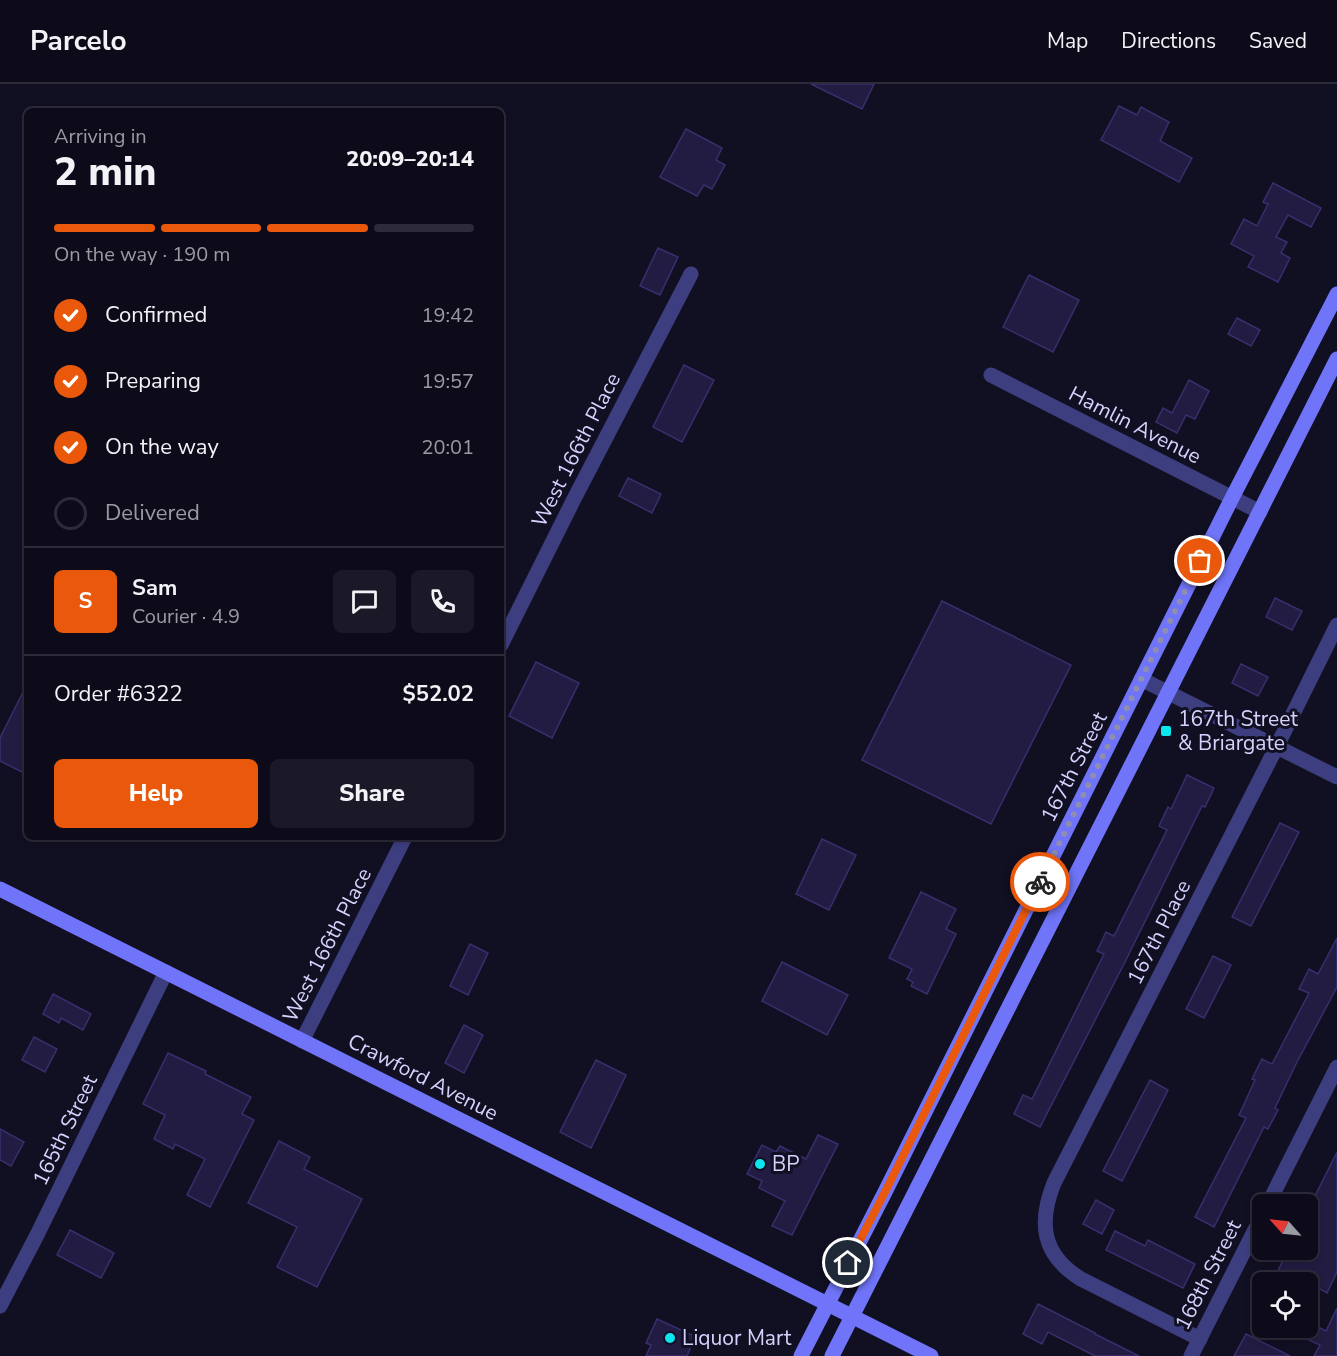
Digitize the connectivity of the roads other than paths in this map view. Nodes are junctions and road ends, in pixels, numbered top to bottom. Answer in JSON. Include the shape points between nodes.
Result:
{"nodes":[{"id":1,"x":690,"y":274,"type":"dead end"},
{"id":2,"x":1337,"y":294,"type":"edge"},
{"id":3,"x":1337,"y":359,"type":"edge"},
{"id":4,"x":991,"y":375,"type":"dead end"},
{"id":5,"x":1232,"y":498,"type":"junction"},
{"id":6,"x":1260,"y":512,"type":"junction"},
{"id":7,"x":1337,"y":625,"type":"edge"},
{"id":8,"x":504,"y":639,"type":"edge"},
{"id":9,"x":1141,"y":679,"type":"junction"},
{"id":10,"x":1169,"y":692,"type":"junction"},
{"id":11,"x":1277,"y":746,"type":"junction"},
{"id":12,"x":1337,"y":777,"type":"edge"},
{"id":13,"x":403,"y":840,"type":"edge"},
{"id":14,"x":0,"y":889,"type":"edge"},
{"id":15,"x":166,"y":972,"type":"junction"},
{"id":16,"x":302,"y":1041,"type":"junction"},
{"id":17,"x":1337,"y":1067,"type":"edge"},
{"id":18,"x":1273,"y":1194,"type":"edge"},
{"id":19,"x":1252,"y":1236,"type":"edge"},
{"id":20,"x":827,"y":1304,"type":"junction"},
{"id":21,"x":0,"y":1306,"type":"edge"},
{"id":22,"x":852,"y":1316,"type":"junction"},
{"id":23,"x":1200,"y":1339,"type":"junction"},
{"id":24,"x":801,"y":1356,"type":"edge"},
{"id":25,"x":832,"y":1356,"type":"edge"},
{"id":26,"x":931,"y":1356,"type":"edge"},
{"id":27,"x":1191,"y":1356,"type":"edge"}],
"edges":[{"from":1,"to":8,"type":"street","name":"West 166th Place"},
{"from":2,"to":5,"type":"main road","name":"167th Street"},
{"from":3,"to":6,"type":"main road"},
{"from":4,"to":5,"type":"street","name":"Hamlin Avenue"},
{"from":5,"to":6,"type":"street","name":"Hamlin Avenue"},
{"from":5,"to":9,"type":"main road","name":"167th Street"},
{"from":6,"to":10,"type":"main road"},
{"from":7,"to":11,"type":"street","name":"167th Place"},
{"from":9,"to":10,"type":"street"},
{"from":9,"to":20,"type":"main road","name":"167th Street"},
{"from":10,"to":11,"type":"street"},
{"from":10,"to":22,"type":"main road"},
{"from":11,"to":12,"type":"street"},
{"from":11,"to":23,"type":"street","name":"167th Place","via":[[1054,1183],[1046,1211],[1048,1241],[1069,1272]]},
{"from":13,"to":16,"type":"street","name":"West 166th Place"},
{"from":14,"to":15,"type":"main road","name":"Crawford Avenue"},
{"from":15,"to":16,"type":"main road","name":"Crawford Avenue"},
{"from":15,"to":21,"type":"street","name":"165th Street"},
{"from":16,"to":20,"type":"main road","name":"Crawford Avenue"},
{"from":17,"to":18,"type":"street","name":"168th Street"},
{"from":19,"to":23,"type":"street","name":"168th Street"},
{"from":20,"to":22,"type":"main road","name":"Crawford Avenue"},
{"from":20,"to":24,"type":"main road","name":"167th Street"},
{"from":22,"to":25,"type":"main road"},
{"from":22,"to":26,"type":"main road","name":"Crawford Avenue"},
{"from":23,"to":27,"type":"street","name":"168th Street"}]}
